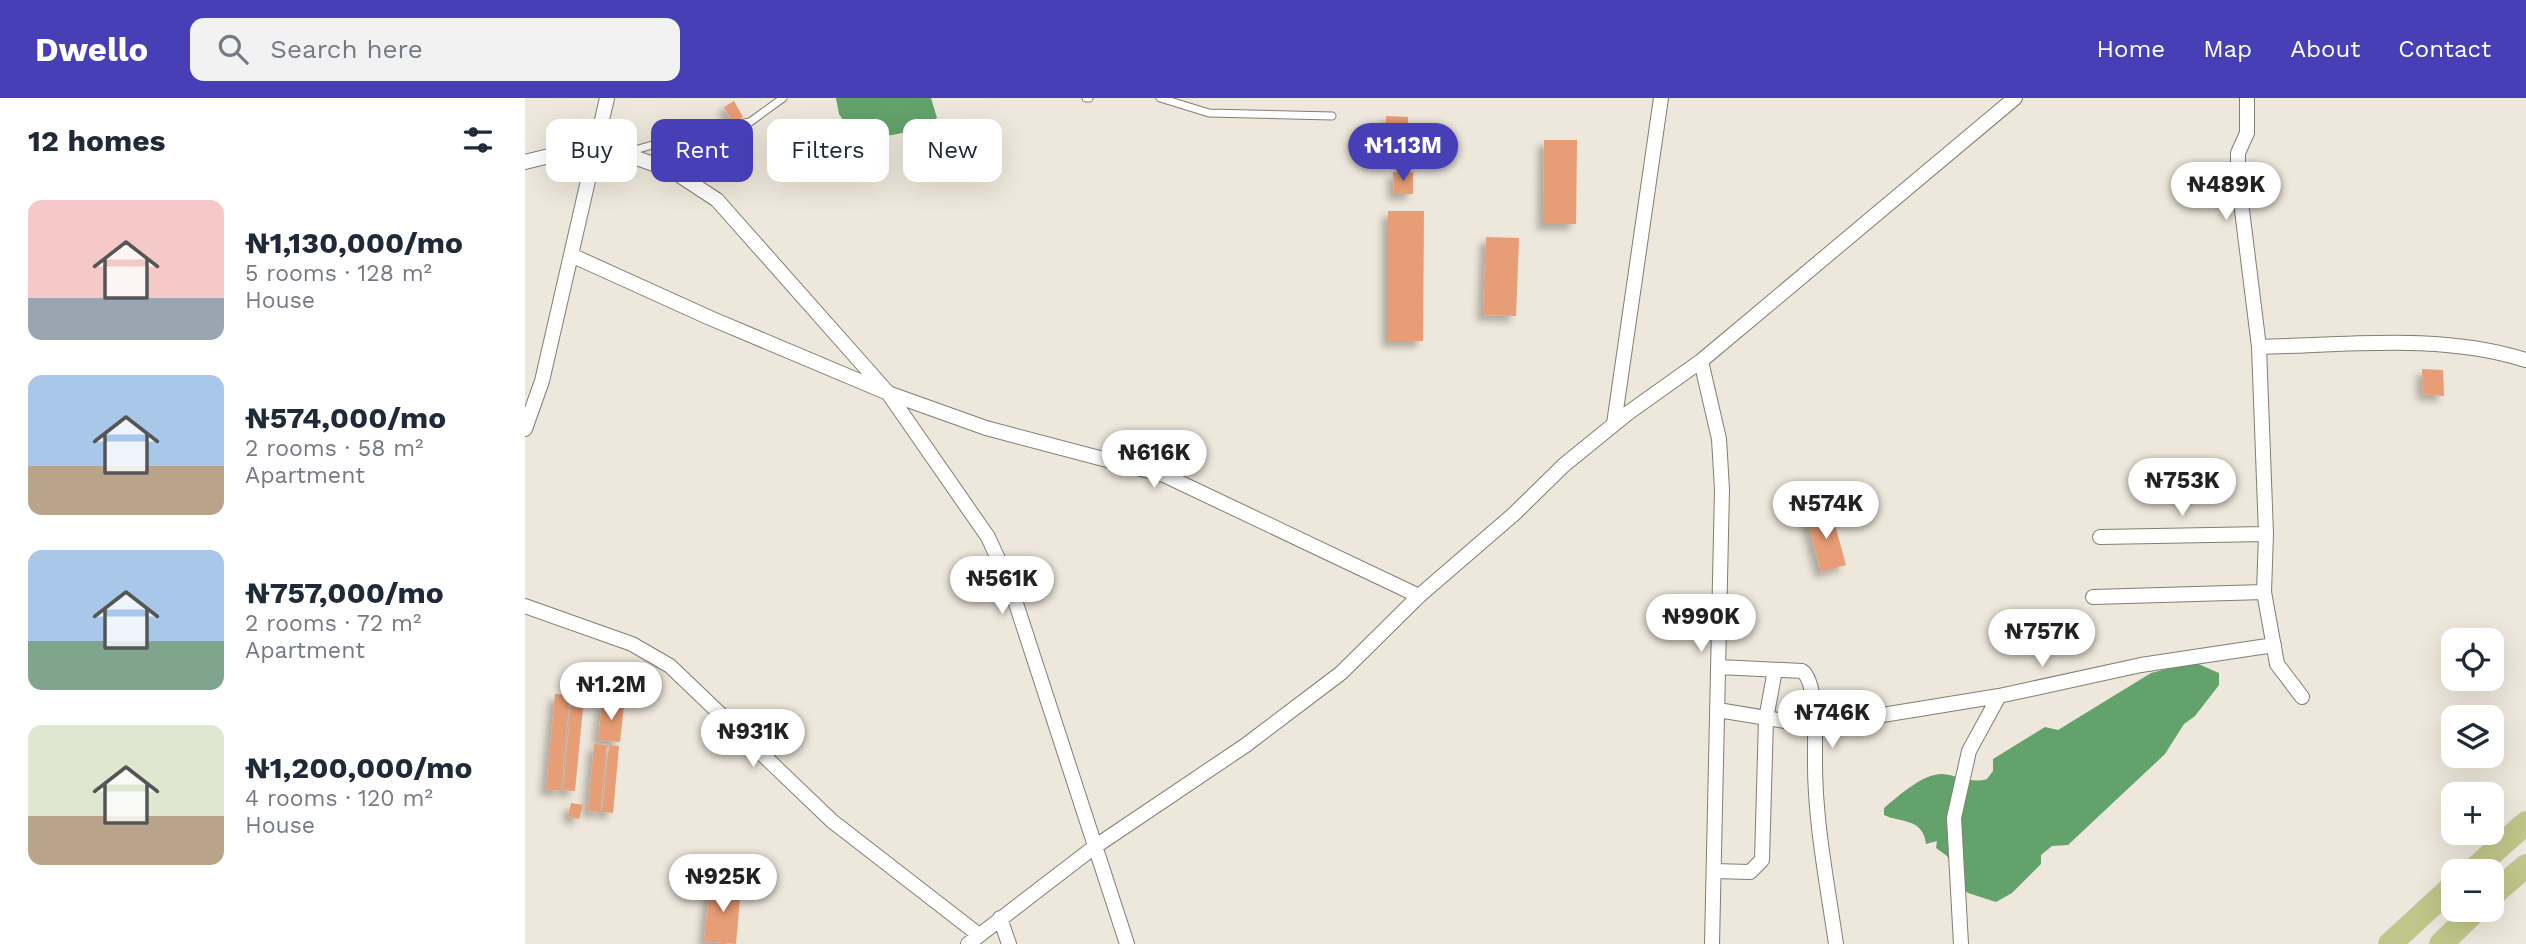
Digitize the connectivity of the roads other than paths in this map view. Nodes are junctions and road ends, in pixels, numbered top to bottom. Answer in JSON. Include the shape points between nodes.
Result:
{"nodes":[{"id":1,"x":607,"y":98,"type":"edge"},
{"id":2,"x":783,"y":98,"type":"edge"},
{"id":3,"x":1160,"y":98,"type":"edge"},
{"id":4,"x":1661,"y":98,"type":"edge"},
{"id":5,"x":2015,"y":98,"type":"edge"},
{"id":6,"x":2247,"y":98,"type":"edge"},
{"id":7,"x":1332,"y":116,"type":"dead end"},
{"id":8,"x":602,"y":119,"type":"edge"},
{"id":9,"x":637,"y":149,"type":"edge"},
{"id":10,"x":546,"y":157,"type":"edge"},
{"id":11,"x":637,"y":158,"type":"edge"},
{"id":12,"x":525,"y":162,"type":"edge"},
{"id":13,"x":588,"y":182,"type":"edge"},
{"id":14,"x":571,"y":255,"type":"junction"},
{"id":15,"x":2259,"y":346,"type":"junction"},
{"id":16,"x":2526,"y":360,"type":"edge"},
{"id":17,"x":1700,"y":361,"type":"junction"},
{"id":18,"x":888,"y":393,"type":"junction"},
{"id":19,"x":1614,"y":424,"type":"junction"},
{"id":20,"x":525,"y":429,"type":"edge"},
{"id":21,"x":2266,"y":534,"type":"junction"},
{"id":22,"x":2100,"y":537,"type":"dead end"},
{"id":23,"x":2264,"y":592,"type":"junction"},
{"id":24,"x":1419,"y":596,"type":"junction"},
{"id":25,"x":2093,"y":597,"type":"dead end"},
{"id":26,"x":525,"y":606,"type":"edge"},
{"id":27,"x":2274,"y":645,"type":"junction"},
{"id":28,"x":1719,"y":667,"type":"junction"},
{"id":29,"x":1775,"y":670,"type":"junction"},
{"id":30,"x":1999,"y":696,"type":"junction"},
{"id":31,"x":2302,"y":697,"type":"dead end"},
{"id":32,"x":1718,"y":710,"type":"junction"},
{"id":33,"x":1766,"y":719,"type":"junction"},
{"id":34,"x":1815,"y":726,"type":"junction"},
{"id":35,"x":2526,"y":823,"type":"edge"},
{"id":36,"x":1093,"y":848,"type":"junction"},
{"id":37,"x":2486,"y":859,"type":"edge"},
{"id":38,"x":2526,"y":866,"type":"edge"},
{"id":39,"x":1714,"y":871,"type":"junction"},
{"id":40,"x":2504,"y":885,"type":"edge"},
{"id":41,"x":2441,"y":898,"type":"edge"},
{"id":42,"x":1000,"y":918,"type":"junction"},
{"id":43,"x":2464,"y":922,"type":"edge"},
{"id":44,"x":973,"y":940,"type":"edge"},
{"id":45,"x":1009,"y":944,"type":"edge"},
{"id":46,"x":1127,"y":944,"type":"edge"},
{"id":47,"x":1712,"y":944,"type":"edge"},
{"id":48,"x":1836,"y":944,"type":"edge"},
{"id":49,"x":1961,"y":944,"type":"edge"},
{"id":50,"x":2390,"y":944,"type":"edge"},
{"id":51,"x":2441,"y":944,"type":"edge"}],
"edges":[{"from":1,"to":8,"type":"street"},
{"from":2,"to":9,"type":"lane","via":[[750,122]]},
{"from":3,"to":7,"type":"lane","via":[[1209,113]]},
{"from":4,"to":19,"type":"street"},
{"from":5,"to":17,"type":"street"},
{"from":6,"to":15,"type":"street","via":[[2247,133],[2238,153],[2238,178]]},
{"from":10,"to":12,"type":"street"},
{"from":11,"to":18,"type":"street","via":[[673,171],[717,200]]},
{"from":13,"to":14,"type":"street"},
{"from":14,"to":18,"type":"street"},
{"from":14,"to":20,"type":"street","via":[[542,381]]},
{"from":15,"to":16,"type":"street","via":[[2434,343],[2488,348]]},
{"from":15,"to":21,"type":"street"},
{"from":17,"to":19,"type":"street"},
{"from":17,"to":28,"type":"street","via":[[1719,439]]},
{"from":18,"to":24,"type":"street","via":[[986,428],[1164,475]]},
{"from":18,"to":36,"type":"street","via":[[988,537],[1005,573]]},
{"from":19,"to":24,"type":"street"},
{"from":21,"to":22,"type":"street"},
{"from":21,"to":23,"type":"street"},
{"from":23,"to":25,"type":"street"},
{"from":23,"to":27,"type":"street"},
{"from":24,"to":36,"type":"street","via":[[1341,673],[1246,745]]},
{"from":26,"to":44,"type":"street","via":[[632,644],[670,666],[832,821]]},
{"from":27,"to":30,"type":"street","via":[[2141,665]]},
{"from":27,"to":31,"type":"street","via":[[2277,664]]},
{"from":28,"to":29,"type":"street"},
{"from":28,"to":32,"type":"street"},
{"from":29,"to":33,"type":"street"},
{"from":29,"to":34,"type":"street","via":[[1807,674]]},
{"from":30,"to":34,"type":"street"},
{"from":30,"to":49,"type":"street","via":[[1969,751],[1954,818]]},
{"from":32,"to":33,"type":"street"},
{"from":32,"to":39,"type":"street"},
{"from":33,"to":34,"type":"street"},
{"from":33,"to":39,"type":"street","via":[[1762,860],[1750,872]]},
{"from":34,"to":48,"type":"street","via":[[1814,788]]},
{"from":35,"to":37,"type":"main road"},
{"from":36,"to":42,"type":"street"},
{"from":36,"to":46,"type":"street"},
{"from":38,"to":40,"type":"main road"},
{"from":39,"to":47,"type":"street"},
{"from":41,"to":50,"type":"main road"},
{"from":42,"to":44,"type":"street"},
{"from":42,"to":45,"type":"street"},
{"from":43,"to":51,"type":"main road"}]}
